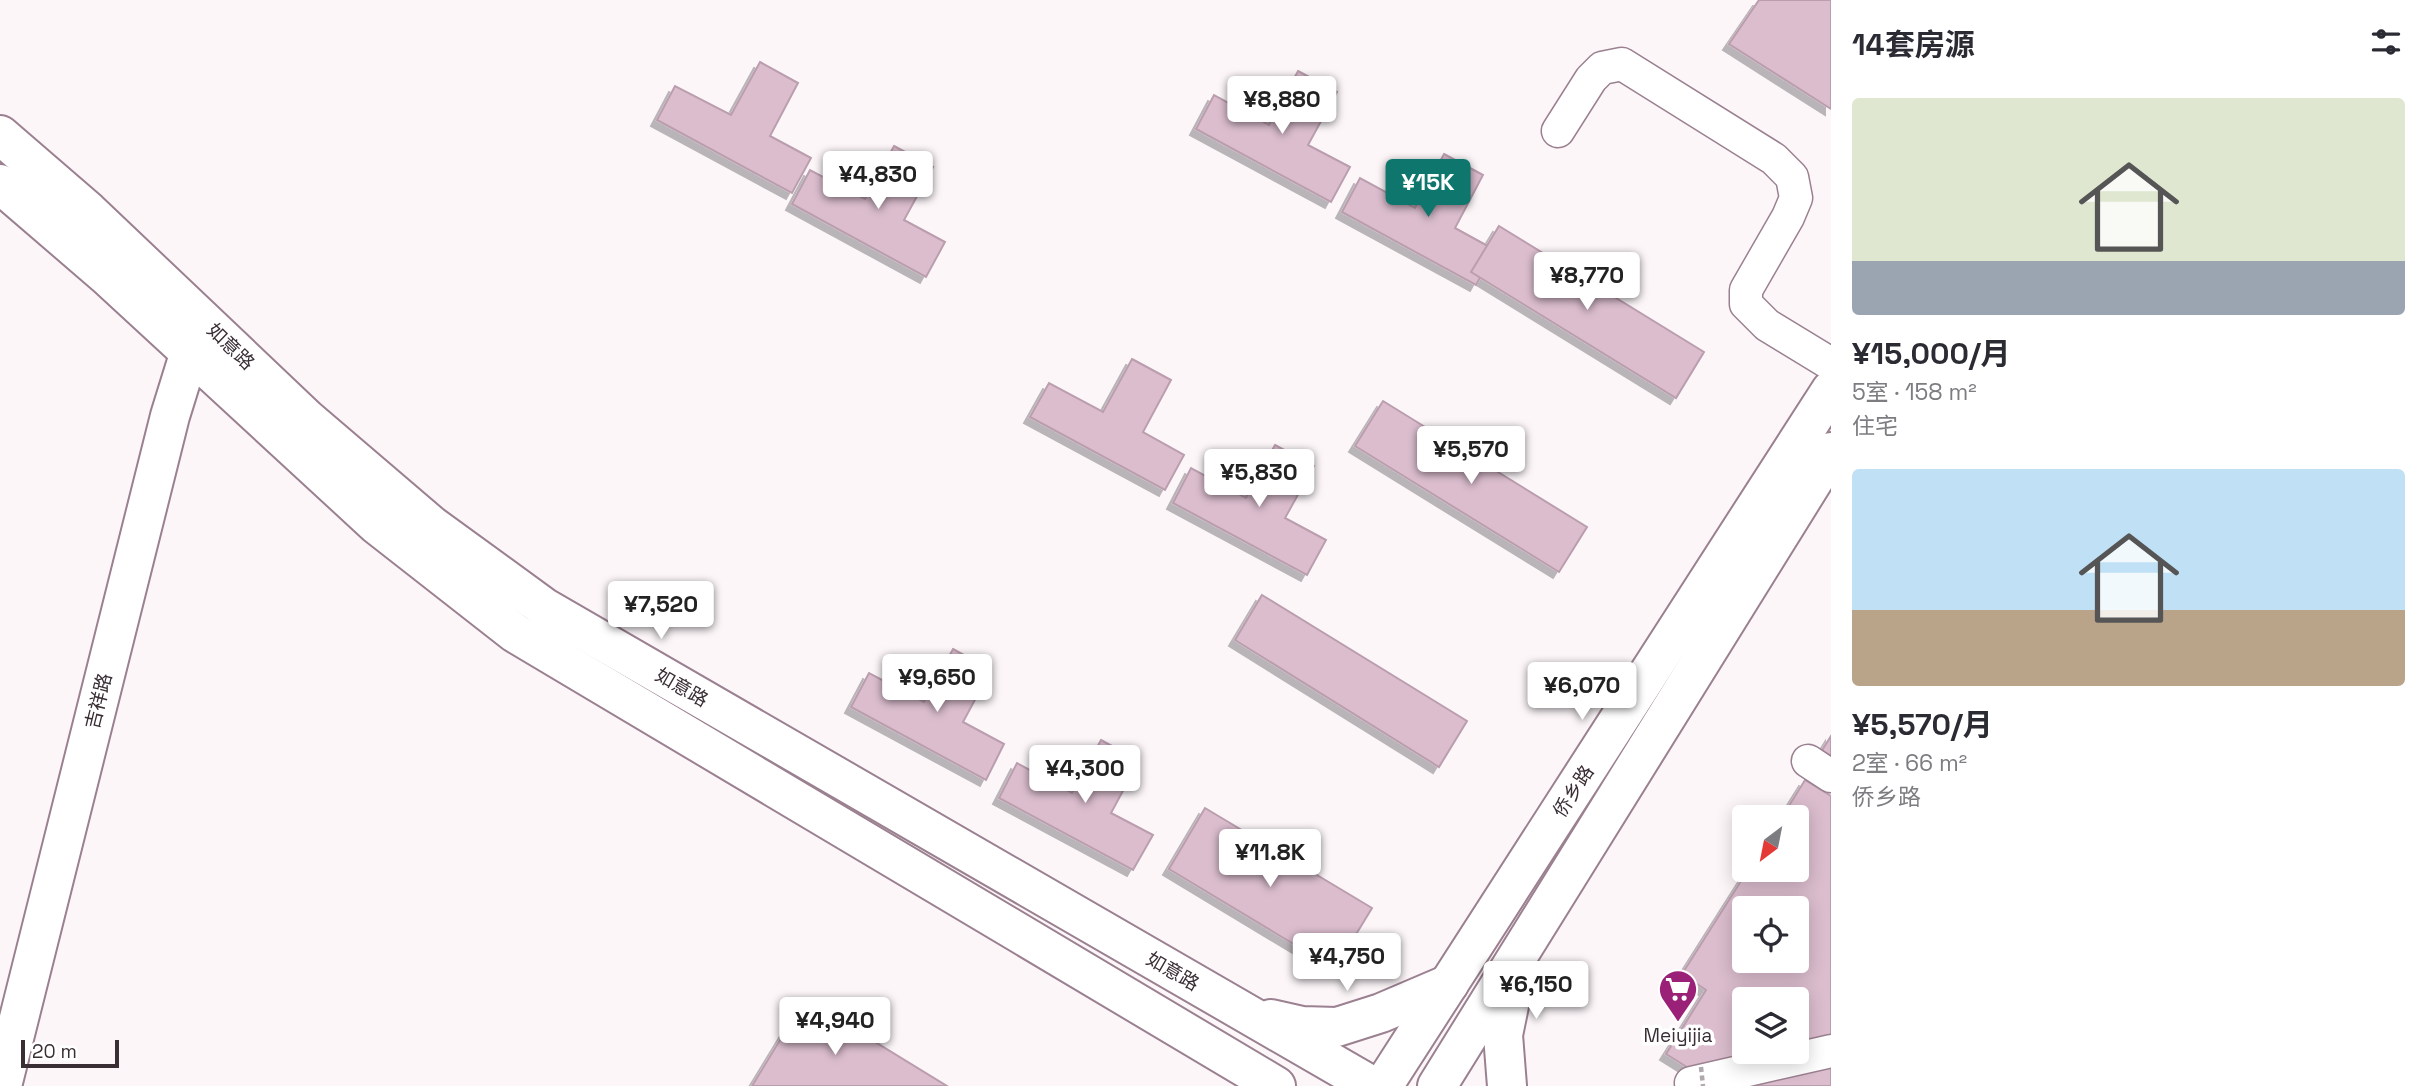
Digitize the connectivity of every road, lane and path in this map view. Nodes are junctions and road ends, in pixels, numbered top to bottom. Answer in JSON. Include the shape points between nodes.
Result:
{"nodes":[{"id":1,"x":1558,"y":131,"type":"dead end"},
{"id":2,"x":0,"y":135,"type":"edge"},
{"id":3,"x":0,"y":184,"type":"edge"},
{"id":4,"x":200,"y":317,"type":"junction"},
{"id":5,"x":189,"y":354,"type":"junction"},
{"id":6,"x":1831,"y":364,"type":"edge"},
{"id":7,"x":1831,"y":390,"type":"edge"},
{"id":8,"x":1831,"y":452,"type":"edge"},
{"id":9,"x":1520,"y":955,"type":"junction"},
{"id":10,"x":1449,"y":984,"type":"junction"},
{"id":11,"x":1245,"y":1013,"type":"junction"},
{"id":12,"x":1206,"y":1046,"type":"junction"},
{"id":13,"x":1831,"y":1051,"type":"edge"},
{"id":14,"x":1698,"y":1079,"type":"edge"},
{"id":15,"x":2,"y":1086,"type":"edge"},
{"id":16,"x":1238,"y":1086,"type":"edge"},
{"id":17,"x":1276,"y":1086,"type":"edge"},
{"id":18,"x":1372,"y":1086,"type":"edge"},
{"id":19,"x":1382,"y":1086,"type":"edge"},
{"id":20,"x":1437,"y":1086,"type":"edge"},
{"id":21,"x":1507,"y":1086,"type":"edge"}],
"edges":[{"from":1,"to":6,"type":"street","via":[[1596,73],[1622,64],[1774,159],[1792,177],[1796,198],[1746,290],[1746,304],[1767,325]]},
{"from":2,"to":4,"type":"street","name":"如意路"},
{"from":3,"to":5,"type":"street","name":"如意路"},
{"from":4,"to":5,"type":"street","name":"吉祥路"},
{"from":4,"to":11,"type":"street","name":"如意路","via":[[307,419],[431,525],[545,608]]},
{"from":5,"to":12,"type":"street","name":"如意路","via":[[377,525],[515,633]]},
{"from":5,"to":15,"type":"street","name":"吉祥路"},
{"from":7,"to":10,"type":"street","name":"侨乡路"},
{"from":8,"to":9,"type":"street"},
{"from":9,"to":20,"type":"street"},
{"from":9,"to":21,"type":"street","via":[[1503,1035]]},
{"from":10,"to":11,"type":"street","via":[[1338,1027],[1302,1026]]},
{"from":10,"to":19,"type":"street","name":"侨乡路"},
{"from":11,"to":18,"type":"street","name":"如意路"},
{"from":12,"to":16,"type":"street"},
{"from":12,"to":17,"type":"street","name":"如意路"},
{"from":13,"to":14,"type":"street"}]}
